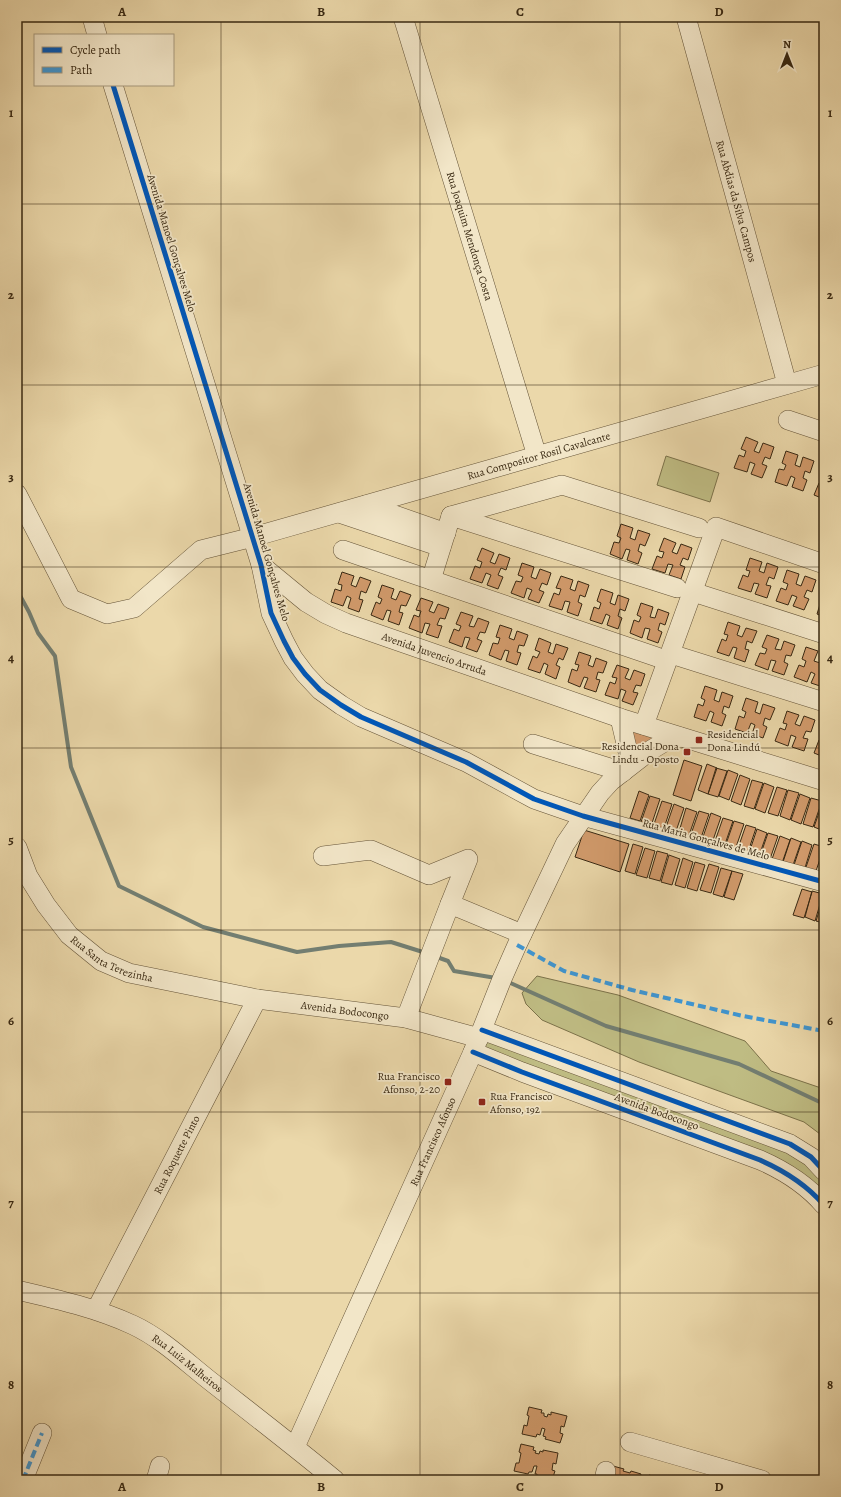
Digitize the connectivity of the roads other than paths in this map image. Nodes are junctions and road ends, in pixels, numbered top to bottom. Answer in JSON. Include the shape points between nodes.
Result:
{"nodes":[{"id":1,"x":92,"y":17,"type":"edge"},
{"id":2,"x":403,"y":17,"type":"edge"},
{"id":3,"x":686,"y":17,"type":"edge"},
{"id":4,"x":97,"y":34,"type":"edge"},
{"id":5,"x":113,"y":86,"type":"edge"},
{"id":6,"x":824,"y":374,"type":"edge"},
{"id":7,"x":787,"y":384,"type":"junction"},
{"id":8,"x":788,"y":420,"type":"dead end"},
{"id":9,"x":824,"y":432,"type":"edge"},
{"id":10,"x":537,"y":456,"type":"junction"},
{"id":11,"x":17,"y":494,"type":"edge"},
{"id":12,"x":366,"y":505,"type":"junction"},
{"id":13,"x":339,"y":513,"type":"junction"},
{"id":14,"x":699,"y":528,"type":"dead end"},
{"id":15,"x":446,"y":532,"type":"junction"},
{"id":16,"x":253,"y":537,"type":"junction"},
{"id":17,"x":343,"y":550,"type":"dead end"},
{"id":18,"x":824,"y":564,"type":"edge"},
{"id":19,"x":261,"y":565,"type":"junction"},
{"id":20,"x":431,"y":580,"type":"junction"},
{"id":21,"x":685,"y":590,"type":"junction"},
{"id":22,"x":824,"y":634,"type":"edge"},
{"id":23,"x":665,"y":659,"type":"junction"},
{"id":24,"x":824,"y":702,"type":"edge"},
{"id":25,"x":620,"y":718,"type":"junction"},
{"id":26,"x":649,"y":727,"type":"junction"},
{"id":27,"x":680,"y":737,"type":"junction"},
{"id":28,"x":533,"y":744,"type":"dead end"},
{"id":29,"x":627,"y":769,"type":"junction"},
{"id":30,"x":824,"y":781,"type":"edge"},
{"id":31,"x":583,"y":816,"type":"junction"},
{"id":32,"x":17,"y":847,"type":"edge"},
{"id":33,"x":323,"y":856,"type":"dead end"},
{"id":34,"x":824,"y":882,"type":"edge"},
{"id":35,"x":450,"y":904,"type":"junction"},
{"id":36,"x":522,"y":934,"type":"junction"},
{"id":37,"x":257,"y":999,"type":"junction"},
{"id":38,"x":406,"y":1018,"type":"junction"},
{"id":39,"x":478,"y":1040,"type":"junction"},
{"id":40,"x":824,"y":1171,"type":"edge"},
{"id":41,"x":824,"y":1205,"type":"edge"},
{"id":42,"x":17,"y":1290,"type":"edge"},
{"id":43,"x":96,"y":1310,"type":"junction"},
{"id":44,"x":42,"y":1433,"type":"dead end"},
{"id":45,"x":630,"y":1442,"type":"dead end"},
{"id":46,"x":295,"y":1447,"type":"junction"},
{"id":47,"x":23,"y":1480,"type":"edge"},
{"id":48,"x":335,"y":1480,"type":"edge"},
{"id":49,"x":762,"y":1480,"type":"edge"}],
"edges":[{"from":1,"to":4,"type":"street"},
{"from":2,"to":10,"type":"street","name":"Rua Joaquim Mendonça Costa"},
{"from":3,"to":7,"type":"street","name":"Rua Abdias da Silva Campos"},
{"from":5,"to":16,"type":"street","name":"Avenida Manoel Gonçalves Melo"},
{"from":6,"to":7,"type":"street","name":"Rua Compositor Rosil Cavalcante"},
{"from":7,"to":10,"type":"street","name":"Rua Compositor Rosil Cavalcante"},
{"from":8,"to":9,"type":"street"},
{"from":10,"to":12,"type":"street","name":"Rua Compositor Rosil Cavalcante"},
{"from":11,"to":16,"type":"street","name":"Rua Compositor Rosil Cavalcante","via":[[71,600],[107,614],[134,608],[201,550]]},
{"from":12,"to":13,"type":"street","name":"Rua Compositor Rosil Cavalcante"},
{"from":12,"to":15,"type":"street"},
{"from":13,"to":15,"type":"street"},
{"from":13,"to":16,"type":"street","name":"Rua Compositor Rosil Cavalcante"},
{"from":14,"to":15,"type":"street","via":[[562,485]]},
{"from":15,"to":20,"type":"street"},
{"from":15,"to":21,"type":"street"},
{"from":16,"to":19,"type":"street","name":"Avenida Manoel Gonçalves Melo"},
{"from":17,"to":20,"type":"street"},
{"from":18,"to":21,"type":"street","via":[[716,527]]},
{"from":19,"to":25,"type":"street","name":"Avenida Juvencio Arruda","via":[[306,602],[333,617]]},
{"from":19,"to":31,"type":"street","name":"Avenida Manoel Gonçalves Melo","via":[[271,613],[284,642],[293,658],[320,690],[361,717],[466,762],[534,799]]},
{"from":20,"to":23,"type":"street"},
{"from":21,"to":22,"type":"street"},
{"from":21,"to":23,"type":"street"},
{"from":23,"to":24,"type":"street"},
{"from":23,"to":26,"type":"street"},
{"from":25,"to":26,"type":"street","name":"Avenida Juvencio Arruda"},
{"from":25,"to":29,"type":"street"},
{"from":26,"to":27,"type":"street","name":"Avenida Juvencio Arruda"},
{"from":27,"to":29,"type":"street","name":"Rua Francisco Afonso","via":[[657,746]]},
{"from":27,"to":30,"type":"street"},
{"from":28,"to":29,"type":"street"},
{"from":29,"to":31,"type":"street","name":"Rua Francisco Afonso","via":[[600,793]]},
{"from":31,"to":34,"type":"street","name":"Rua Maria Gonçalves de Melo"},
{"from":31,"to":36,"type":"street","name":"Rua Francisco Afonso","via":[[565,844]]},
{"from":32,"to":37,"type":"street","name":"Rua Santa Terezinha","via":[[28,876],[46,906],[69,936],[101,960],[129,973]]},
{"from":33,"to":35,"type":"street","via":[[371,850],[429,875],[468,859]]},
{"from":35,"to":36,"type":"street"},
{"from":35,"to":38,"type":"street"},
{"from":36,"to":39,"type":"street","name":"Rua Francisco Afonso"},
{"from":37,"to":38,"type":"street","name":"Avenida Bodocongo"},
{"from":37,"to":43,"type":"street","name":"Rua Roquette Pinto"},
{"from":38,"to":39,"type":"street","name":"Avenida Bodocongo"},
{"from":39,"to":40,"type":"street","name":"Avenida Bodocongo","via":[[790,1144],[810,1157]]},
{"from":39,"to":41,"type":"street","name":"Avenida Bodocongo","via":[[522,1072],[781,1169],[802,1183]]},
{"from":39,"to":46,"type":"street","name":"Rua Francisco Afonso"},
{"from":42,"to":43,"type":"street","name":"Rua Luiz Malheiros"},
{"from":43,"to":46,"type":"street","name":"Rua Luiz Malheiros","via":[[134,1325],[163,1344]]},
{"from":44,"to":47,"type":"street"},
{"from":45,"to":49,"type":"street"},
{"from":46,"to":48,"type":"street","name":"Rua Luiz Malheiros"}]}
